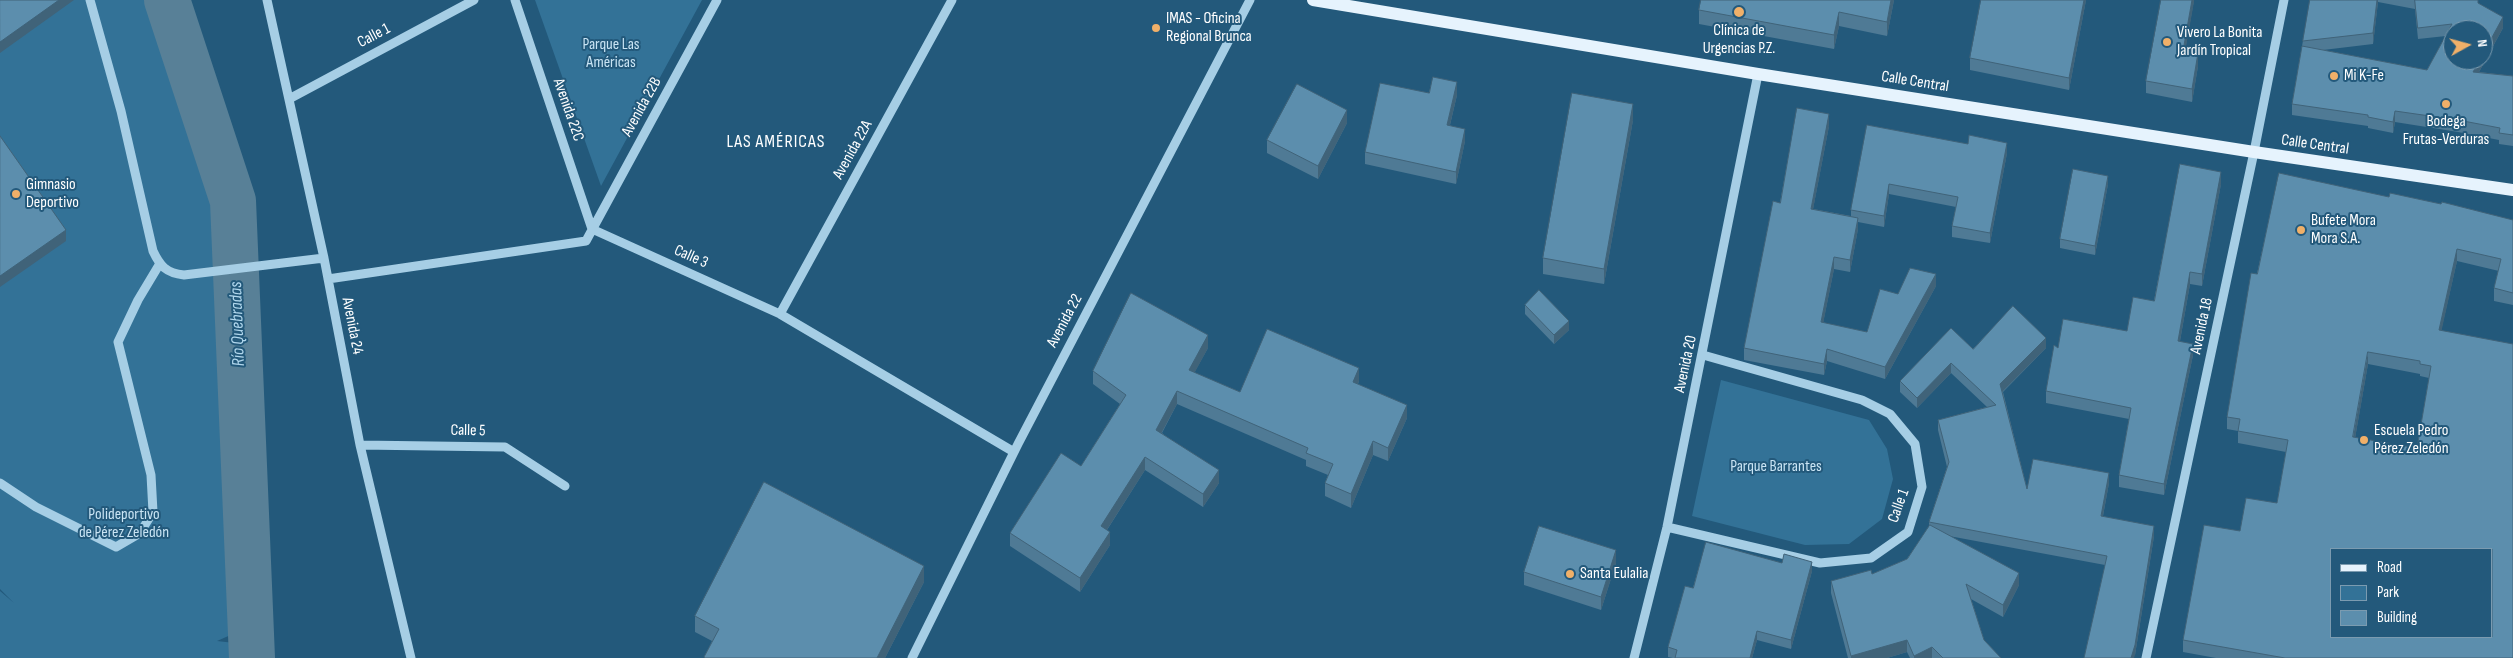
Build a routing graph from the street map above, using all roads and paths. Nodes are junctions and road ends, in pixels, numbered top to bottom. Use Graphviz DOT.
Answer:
graph roads {
  1 [pos="90,0"];
  2 [pos="267,0"];
  3 [pos="474,0"];
  4 [pos="515,0"];
  5 [pos="718,0"];
  6 [pos="952,0"];
  7 [pos="1250,0"];
  8 [pos="1312,0"];
  9 [pos="2284,0"];
  10 [pos="1758,74"];
  11 [pos="289,99"];
  12 [pos="2254,152"];
  13 [pos="2513,190"];
  14 [pos="592,229"];
  15 [pos="324,258"];
  16 [pos="159,266"];
  17 [pos="328,279"];
  18 [pos="780,314"];
  19 [pos="1703,355"];
  20 [pos="360,445"];
  21 [pos="1014,452"];
  22 [pos="0,483"];
  23 [pos="565,486"];
  24 [pos="1667,527"];
  25 [pos="411,658"];
  26 [pos="912,658"];
  27 [pos="1634,658"];
  28 [pos="2146,658"];
  1 -- 16 [label="street"];
  2 -- 11 [label="street, Avenida 24"];
  3 -- 11 [label="street, Calle 1"];
  4 -- 14 [label="street, Avenida 22C"];
  5 -- 14 [label="street, Avenida 22B"];
  6 -- 18 [label="street, Avenida 22A"];
  7 -- 21 [label="street, Avenida 22"];
  8 -- 10 [label="main road, Calle Central"];
  9 -- 12 [label="street, Avenida 18"];
  10 -- 12 [label="main road, Calle Central"];
  10 -- 19 [label="street, Avenida 20"];
  11 -- 15 [label="street, Avenida 24"];
  12 -- 13 [label="main road, Calle Central"];
  12 -- 28 [label="street, Avenida 18"];
  14 -- 17 [label="street"];
  14 -- 18 [label="street, Calle 3"];
  15 -- 16 [label="street"];
  15 -- 17 [label="street, Avenida 24"];
  16 -- 22 [label="street"];
  17 -- 20 [label="street, Avenida 24"];
  18 -- 21 [label="street, Calle 3"];
  19 -- 24 [label="street, Avenida 20"];
  19 -- 24 [label="street, Calle 1"];
  20 -- 23 [label="street, Calle 5"];
  20 -- 25 [label="street, Avenida 24"];
  21 -- 26 [label="street, Avenida 22"];
  24 -- 27 [label="street, Avenida 20"];
}
